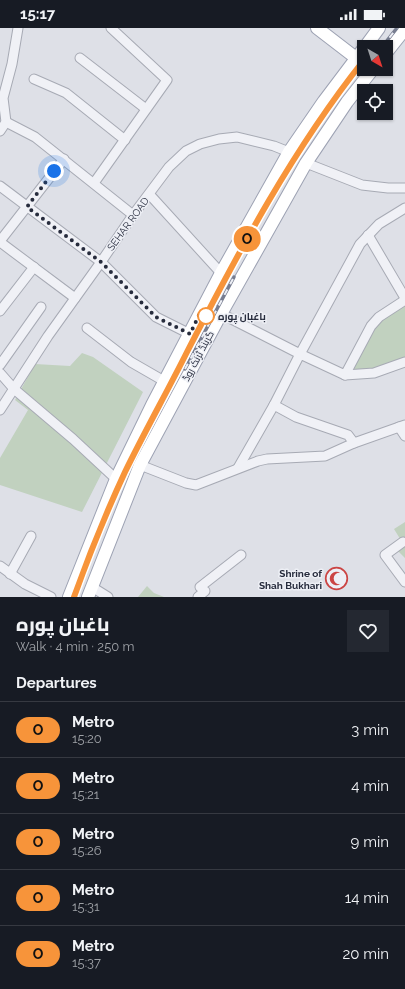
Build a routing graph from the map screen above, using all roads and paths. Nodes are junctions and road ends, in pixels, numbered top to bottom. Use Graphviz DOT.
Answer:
graph roads {
  1 [pos="18,28"];
  2 [pos="111,28"];
  3 [pos="317,28"];
  4 [pos="380,28"];
  5 [pos="405,29"];
  6 [pos="370,40"];
  7 [pos="393,44"];
  8 [pos="80,58"];
  9 [pos="356,58"];
  10 [pos="367,76"];
  11 [pos="34,79"];
  12 [pos="146,109"];
  13 [pos="6,122"];
  14 [pos="0,131"];
  15 [pos="125,140"];
  16 [pos="289,152"];
  17 [pos="64,159"];
  18 [pos="306,163"];
  19 [pos="94,183"];
  20 [pos="0,186"];
  21 [pos="405,188"];
  22 [pos="150,195"];
  23 [pos="27,207"];
  24 [pos="405,208"];
  25 [pos="133,215"];
  26 [pos="368,235"];
  27 [pos="0,242"];
  28 [pos="101,262"];
  29 [pos="34,267"];
  30 [pos="221,273"];
  31 [pos="75,298"];
  32 [pos="405,299"];
  33 [pos="204,305"];
  34 [pos="41,307"];
  35 [pos="0,311"];
  36 [pos="221,314"];
  37 [pos="86,328"];
  38 [pos="190,334"];
  39 [pos="300,354"];
  40 [pos="405,362"];
  41 [pos="0,365"];
  42 [pos="0,373"];
  43 [pos="345,375"];
  44 [pos="164,381"];
  45 [pos="14,389"];
  46 [pos="274,405"];
  47 [pos="0,410"];
  48 [pos="402,426"];
  49 [pos="405,436"];
  50 [pos="354,443"];
  51 [pos="140,465"];
  52 [pos="238,468"];
  53 [pos="116,479"];
  54 [pos="31,536"];
  55 [pos="403,542"];
  56 [pos="241,555"];
  57 [pos="0,566"];
  58 [pos="10,574"];
  59 [pos="405,582"];
  60 [pos="90,592"];
  61 [pos="51,597"];
  62 [pos="69,597"];
  63 [pos="108,597"];
  64 [pos="198,597"];
  1 -- 13 [label="street"];
  2 -- 12 [label="street"];
  3 -- 9 [label="main road"];
  4 -- 6 [label="main road, گرینڈ ٹرنک روڈ"];
  5 -- 7 [label="main road"];
  8 -- 12 [label="street"];
  9 -- 16 [label="main road, گرینڈ ٹرنک روڈ"];
  10 -- 18 [label="main road, گرینڈ ٹرنک روڈ"];
  11 -- 15 [label="street"];
  12 -- 15 [label="street"];
  13 -- 14 [label="street"];
  13 -- 17 [label="street"];
  15 -- 19 [label="street"];
  16 -- 22 [label="street, SEHAR ROAD"];
  16 -- 30 [label="main road, گرینڈ ٹرنک روڈ"];
  17 -- 19 [label="street"];
  17 -- 23 [label="street"];
  18 -- 21 [label="street"];
  18 -- 36 [label="main road, گرینڈ ٹرنک روڈ"];
  19 -- 25 [label="street"];
  20 -- 23 [label="street"];
  22 -- 25 [label="street, SEHAR ROAD"];
  22 -- 30 [label="street"];
  23 -- 27 [label="street"];
  23 -- 28 [label="street"];
  24 -- 26 [label="street"];
  25 -- 28 [label="street, SEHAR ROAD"];
  26 -- 32 [label="street"];
  26 -- 39 [label="street"];
  27 -- 29 [label="street"];
  28 -- 31 [label="street, SEHAR ROAD"];
  28 -- 38 [label="street"];
  29 -- 31 [label="street"];
  29 -- 35 [label="street"];
  30 -- 33 [label="main road, گرینڈ ٹرنک روڈ"];
  31 -- 45 [label="street, SEHAR ROAD"];
  32 -- 43 [label="street"];
  33 -- 36 [label="street"];
  33 -- 38 [label="main road, گرینڈ ٹرنک روڈ"];
  34 -- 41 [label="street"];
  36 -- 39 [label="street"];
  36 -- 51 [label="main road, گرینڈ ٹرنک روڈ"];
  37 -- 44 [label="street"];
  38 -- 44 [label="main road, گرینڈ ٹرنک روڈ"];
  39 -- 43 [label="street"];
  39 -- 46 [label="street"];
  40 -- 43 [label="street"];
  42 -- 45 [label="street"];
  44 -- 53 [label="main road, گرینڈ ٹرنک روڈ"];
  45 -- 47 [label="street, SEHAR ROAD"];
  45 -- 53 [label="street"];
  46 -- 50 [label="street"];
  46 -- 52 [label="street"];
  48 -- 49 [label="street"];
  48 -- 50 [label="street"];
  50 -- 52 [label="street"];
  51 -- 52 [label="street"];
  51 -- 60 [label="main road, گرینڈ ٹرنک روڈ"];
  53 -- 62 [label="main road, گرینڈ ٹرنک روڈ"];
  54 -- 58 [label="street"];
  55 -- 59 [label="street"];
  56 -- 64 [label="street"];
  57 -- 58 [label="street"];
  58 -- 61 [label="street"];
  60 -- 63 [label="street"];
}
